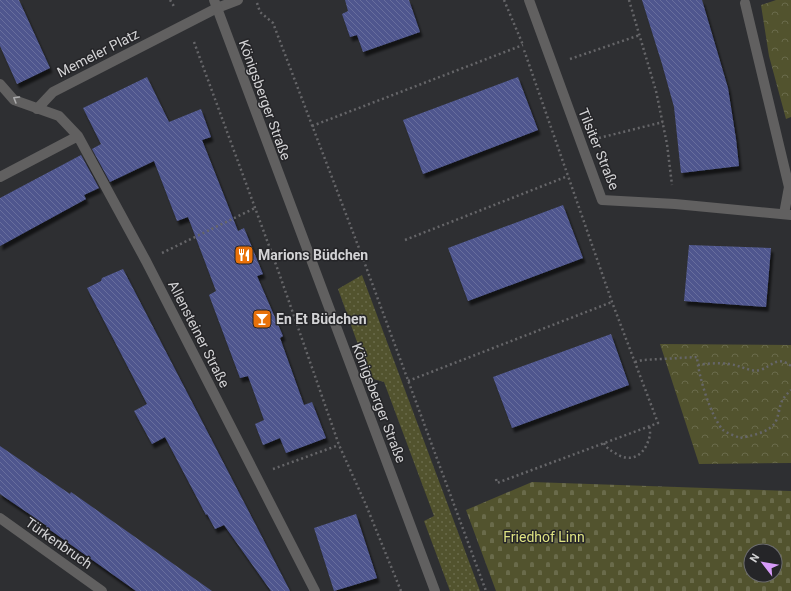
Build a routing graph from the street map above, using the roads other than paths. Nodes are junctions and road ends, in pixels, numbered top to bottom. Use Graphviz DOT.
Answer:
graph roads {
  1 [pos="238,0"];
  2 [pos="529,0"];
  3 [pos="745,3"];
  4 [pos="215,4"];
  5 [pos="0,84"];
  6 [pos="36,108"];
  7 [pos="78,136"];
  8 [pos="0,177"];
  9 [pos="788,215"];
  10 [pos="0,518"];
  11 [pos="102,591"];
  12 [pos="315,591"];
  13 [pos="435,591"];
  1 -- 4 [label="street, Memeler Platz"];
  2 -- 9 [label="street, Tilsiter Straße"];
  3 -- 9 [label="street"];
  4 -- 6 [label="street, Memeler Platz"];
  4 -- 13 [label="street, Königsberger Straße"];
  6 -- 5 [label="street, one-way"];
  6 -- 7 [label="street, Allensteiner Straße"];
  7 -- 8 [label="street"];
  7 -- 12 [label="street, Allensteiner Straße"];
  10 -- 11 [label="street, Türkenbruch"];
}
